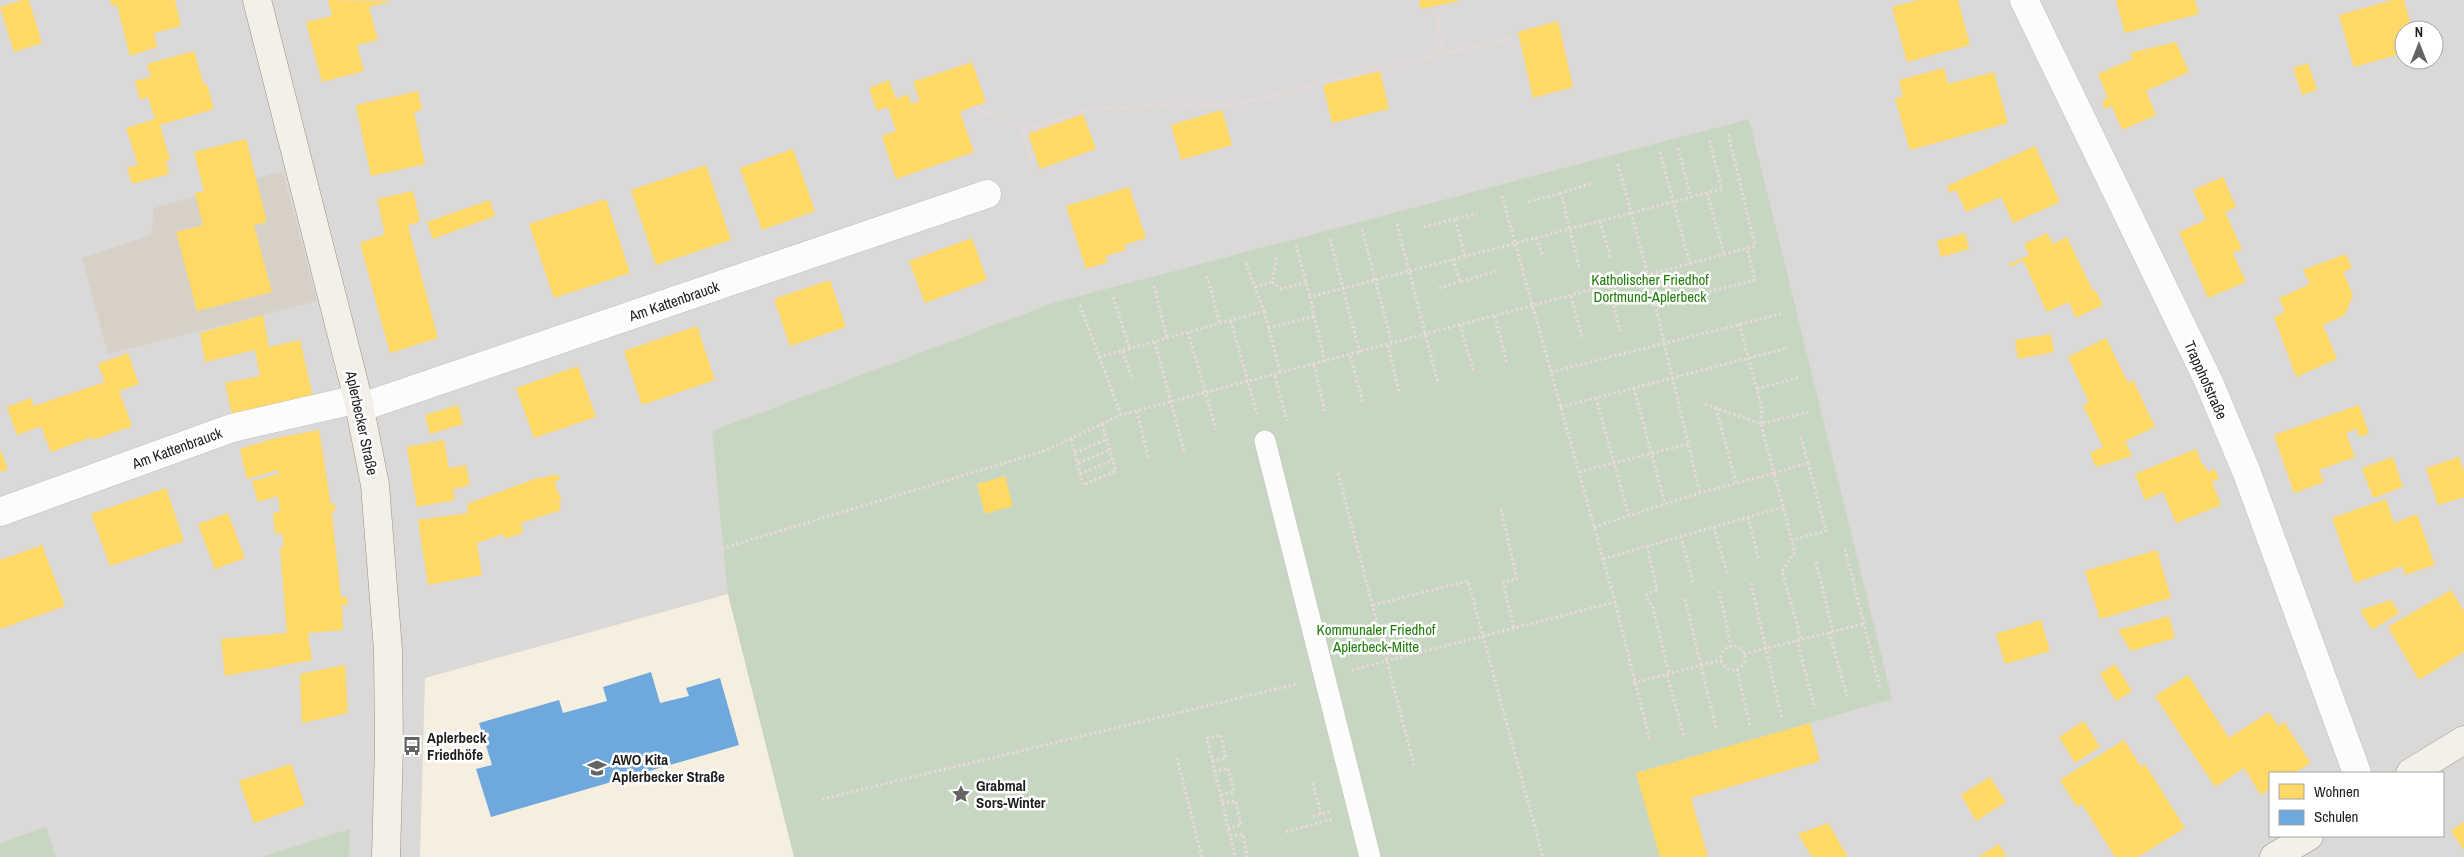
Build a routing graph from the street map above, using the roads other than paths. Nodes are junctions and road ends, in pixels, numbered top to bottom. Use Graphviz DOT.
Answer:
graph roads {
  1 [pos="257,0"];
  2 [pos="2024,0"];
  3 [pos="987,194"];
  4 [pos="358,404"];
  5 [pos="1265,442"];
  6 [pos="0,512"];
  7 [pos="2464,740"];
  8 [pos="2357,772"];
  9 [pos="2412,772"];
  10 [pos="2307,837"];
  11 [pos="386,857"];
  12 [pos="1370,857"];
  13 [pos="2274,857"];
  1 -- 4 [label="main road, Aplerbecker Straße"];
  2 -- 8 [label="street, Trapphofstraße"];
  3 -- 4 [label="street, Am Kattenbrauck"];
  4 -- 6 [label="street, Am Kattenbrauck"];
  4 -- 11 [label="main road, Aplerbecker Straße"];
  5 -- 12 [label="lane"];
  7 -- 9 [label="main road"];
  10 -- 13 [label="main road"];
}
